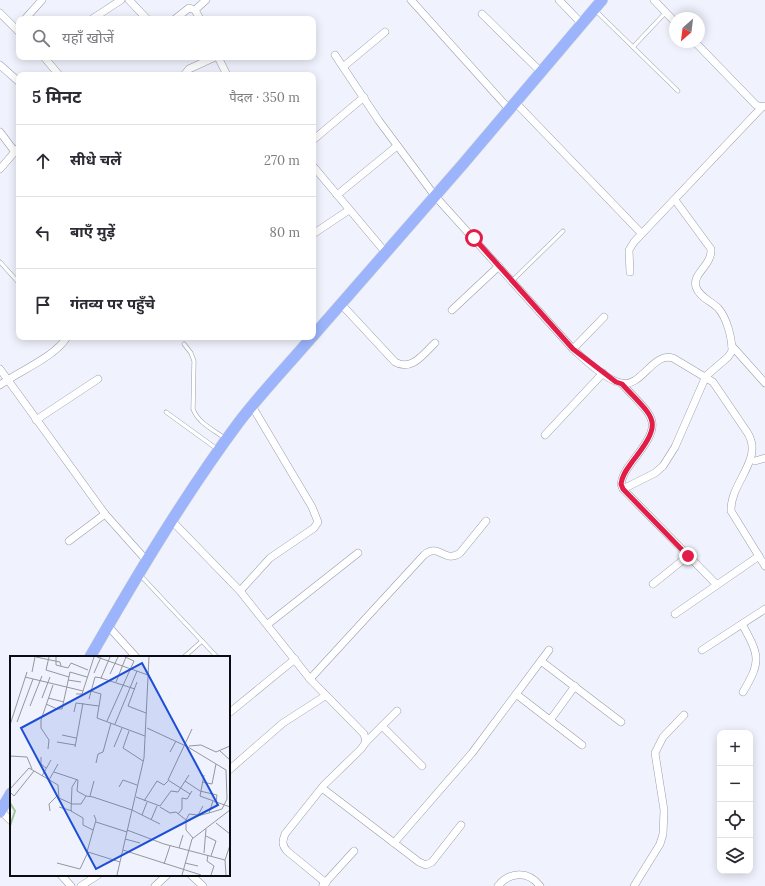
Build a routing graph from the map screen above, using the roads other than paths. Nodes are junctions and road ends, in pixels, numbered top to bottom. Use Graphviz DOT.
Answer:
graph roads {
  1 [pos="42,0"];
  2 [pos="121,0"];
  3 [pos="206,0"];
  4 [pos="411,0"];
  5 [pos="559,0"];
  6 [pos="602,0"];
  7 [pos="654,0"];
  8 [pos="130,1"];
  9 [pos="195,10"];
  10 [pos="594,10"];
  11 [pos="666,12"];
  12 [pos="482,14"];
  13 [pos="669,15"];
  14 [pos="1,16"];
  15 [pos="28,16"];
  16 [pos="97,16"];
  17 [pos="144,16"];
  18 [pos="179,16"];
  19 [pos="198,16"];
  20 [pos="582,24"];
  21 [pos="16,27"];
  22 [pos="385,32"];
  23 [pos="633,47"];
  24 [pos="700,48"];
  25 [pos="335,55"];
  26 [pos="46,60"];
  27 [pos="209,60"];
  28 [pos="218,60"];
  29 [pos="0,65"];
  30 [pos="343,67"];
  31 [pos="56,72"];
  32 [pos="186,72"];
  33 [pos="225,72"];
  34 [pos="541,72"];
  35 [pos="16,79"];
  36 [pos="678,91"];
  37 [pos="364,98"];
  38 [pos="512,106"];
  39 [pos="764,106"];
  40 [pos="0,132"];
  41 [pos="316,138"];
  42 [pos="398,146"];
  43 [pos="16,148"];
  44 [pos="16,150"];
  45 [pos="0,169"];
  46 [pos="316,170"];
  47 [pos="337,195"];
  48 [pos="435,196"];
  49 [pos="675,200"];
  50 [pos="349,210"];
  51 [pos="563,231"];
  52 [pos="316,232"];
  53 [pos="641,233"];
  54 [pos="386,253"];
  55 [pos="0,262"];
  56 [pos="499,266"];
  57 [pos="630,272"];
  58 [pos="16,279"];
  59 [pos="512,281"];
  60 [pos="341,304"];
  61 [pos="452,310"];
  62 [pos="604,317"];
  63 [pos="316,333"];
  64 [pos="65,340"];
  65 [pos="310,340"];
  66 [pos="436,343"];
  67 [pos="184,344"];
  68 [pos="732,346"];
  69 [pos="573,349"];
  70 [pos="0,369"];
  71 [pos="603,372"];
  72 [pos="706,376"];
  73 [pos="98,379"];
  74 [pos="8,380"];
  75 [pos="622,384"];
  76 [pos="765,384"];
  77 [pos="0,385"];
  78 [pos="252,406"];
  79 [pos="166,412"];
  80 [pos="36,420"];
  81 [pos="545,435"];
  82 [pos="227,439"];
  83 [pos="219,450"];
  84 [pos="765,458"];
  85 [pos="755,461"];
  86 [pos="623,489"];
  87 [pos="105,514"];
  88 [pos="172,521"];
  89 [pos="486,521"];
  90 [pos="68,541"];
  91 [pos="358,553"];
  92 [pos="688,556"];
  93 [pos="759,556"];
  94 [pos="147,561"];
  95 [pos="765,566"];
  96 [pos="139,574"];
  97 [pos="653,584"];
  98 [pos="716,585"];
  99 [pos="240,591"];
  100 [pos="765,609"];
  101 [pos="675,614"];
  102 [pos="268,624"];
  103 [pos="742,624"];
  104 [pos="108,626"];
  105 [pos="202,641"];
  106 [pos="549,650"];
  107 [pos="702,650"];
  108 [pos="91,656"];
  109 [pos="135,656"];
  110 [pos="185,656"];
  111 [pos="216,656"];
  112 [pos="295,659"];
  113 [pos="542,660"];
  114 [pos="310,679"];
  115 [pos="574,686"];
  116 [pos="743,692"];
  117 [pos="516,694"];
  118 [pos="325,696"];
  119 [pos="397,711"];
  120 [pos="230,712"];
  121 [pos="684,715"];
  122 [pos="550,719"];
  123 [pos="621,722"];
  124 [pos="382,726"];
  125 [pos="366,742"];
  126 [pos="582,745"];
  127 [pos="422,766"];
  128 [pos="230,769"];
  129 [pos="322,788"];
  130 [pos="10,795"];
  131 [pos="0,811"];
  132 [pos="10,820"];
  133 [pos="461,825"];
  134 [pos="394,843"];
  135 [pos="354,852"];
  136 [pos="62,876"];
  137 [pos="96,876"];
  138 [pos="166,876"];
  139 [pos="192,876"];
  140 [pos="324,885"];
  141 [pos="71,886"];
  142 [pos="81,886"];
  143 [pos="155,886"];
  144 [pos="203,886"];
  145 [pos="498,886"];
  146 [pos="540,886"];
  147 [pos="634,886"];
  1 -- 15 [label="street"];
  2 -- 16 [label="street"];
  3 -- 9 [label="street"];
  4 -- 38 [label="street"];
  5 -- 20 [label="street"];
  6 -- 10 [label="highway"];
  7 -- 11 [label="street"];
  8 -- 17 [label="street"];
  9 -- 18 [label="street"];
  9 -- 19 [label="street"];
  10 -- 20 [label="highway"];
  10 -- 23 [label="lane"];
  11 -- 13 [label="street"];
  11 -- 23 [label="lane"];
  12 -- 34 [label="street"];
  14 -- 21 [label="street"];
  20 -- 34 [label="highway"];
  22 -- 30 [label="street"];
  23 -- 36 [label="lane"];
  24 -- 39 [label="street"];
  25 -- 30 [label="street"];
  26 -- 31 [label="street"];
  27 -- 32 [label="street"];
  28 -- 33 [label="street"];
  29 -- 35 [label="street"];
  30 -- 37 [label="street"];
  34 -- 38 [label="highway"];
  37 -- 41 [label="street"];
  37 -- 42 [label="street"];
  38 -- 48 [label="highway"];
  38 -- 53 [label="street"];
  39 -- 49 [label="street"];
  40 -- 43 [label="street"];
  42 -- 47 [label="street"];
  42 -- 48 [label="street"];
  44 -- 45 [label="street"];
  46 -- 47 [label="street"];
  47 -- 50 [label="street"];
  48 -- 54 [label="highway"];
  48 -- 56 [label="street"];
  49 -- 53 [label="street"];
  49 -- 68 [label="street"];
  50 -- 52 [label="street"];
  50 -- 54 [label="street"];
  51 -- 59 [label="lane"];
  53 -- 57 [label="street"];
  54 -- 60 [label="highway"];
  55 -- 58 [label="lane"];
  56 -- 59 [label="street"];
  56 -- 61 [label="street"];
  59 -- 69 [label="street"];
  60 -- 63 [label="highway"];
  60 -- 66 [label="street"];
  62 -- 69 [label="street"];
  64 -- 74 [label="street"];
  65 -- 78 [label="highway"];
  67 -- 82 [label="lane"];
  68 -- 72 [label="street"];
  68 -- 76 [label="street"];
  69 -- 71 [label="street"];
  70 -- 74 [label="street"];
  71 -- 75 [label="street"];
  71 -- 81 [label="street"];
  72 -- 75 [label="street"];
  72 -- 85 [label="street"];
  72 -- 86 [label="street"];
  73 -- 80 [label="street"];
  74 -- 77 [label="street"];
  74 -- 80 [label="street"];
  75 -- 86 [label="street"];
  78 -- 82 [label="highway"];
  78 -- 99 [label="street"];
  79 -- 83 [label="lane"];
  80 -- 87 [label="street"];
  82 -- 83 [label="highway"];
  83 -- 88 [label="highway"];
  84 -- 85 [label="street"];
  85 -- 93 [label="street"];
  86 -- 92 [label="street"];
  87 -- 90 [label="street"];
  87 -- 94 [label="street"];
  88 -- 94 [label="highway"];
  88 -- 99 [label="street"];
  89 -- 114 [label="street"];
  91 -- 102 [label="street"];
  92 -- 97 [label="street"];
  92 -- 98 [label="street"];
  93 -- 95 [label="street"];
  93 -- 98 [label="street"];
  94 -- 96 [label="highway"];
  96 -- 104 [label="highway"];
  96 -- 105 [label="lane"];
  98 -- 101 [label="street"];
  99 -- 102 [label="street"];
  100 -- 103 [label="street"];
  102 -- 112 [label="street"];
  103 -- 107 [label="street"];
  103 -- 116 [label="street"];
  104 -- 108 [label="highway"];
  104 -- 109 [label="street"];
  105 -- 110 [label="lane"];
  105 -- 111 [label="lane"];
  106 -- 113 [label="street"];
  112 -- 114 [label="street"];
  112 -- 120 [label="street"];
  113 -- 115 [label="street"];
  113 -- 117 [label="street"];
  114 -- 118 [label="street"];
  115 -- 122 [label="street"];
  115 -- 123 [label="street"];
  117 -- 122 [label="street"];
  117 -- 134 [label="street"];
  118 -- 125 [label="street"];
  118 -- 128 [label="street"];
  119 -- 124 [label="street"];
  121 -- 147 [label="street"];
  122 -- 126 [label="street"];
  124 -- 125 [label="street"];
  124 -- 127 [label="street"];
  125 -- 129 [label="street"];
  129 -- 134 [label="street"];
  129 -- 140 [label="street"];
  130 -- 131 [label="highway"];
  131 -- 132 [label="street"];
  133 -- 134 [label="street"];
  135 -- 140 [label="street"];
  136 -- 141 [label="street"];
  137 -- 142 [label="street"];
  138 -- 143 [label="street"];
  139 -- 144 [label="street"];
  145 -- 146 [label="street"];
}
